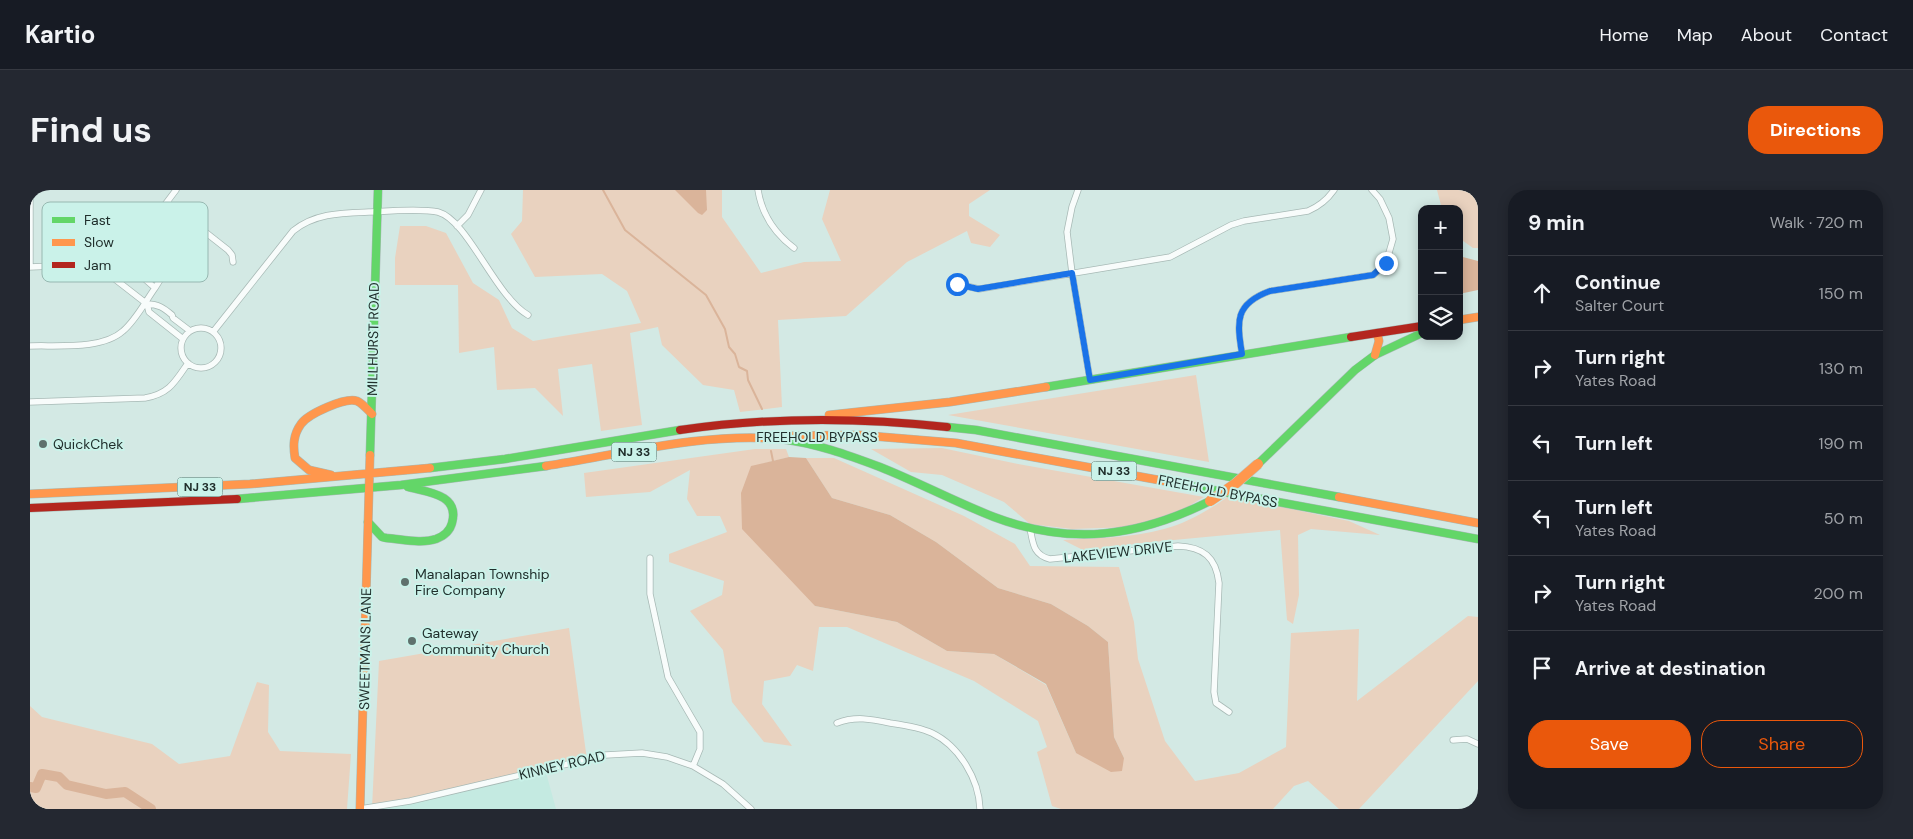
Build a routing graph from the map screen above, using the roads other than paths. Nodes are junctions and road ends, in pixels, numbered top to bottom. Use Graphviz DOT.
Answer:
graph roads {
  1 [pos="30,190"];
  2 [pos="176,190"];
  3 [pos="378,190"];
  4 [pos="481,190"];
  5 [pos="758,190"];
  6 [pos="1078,190"];
  7 [pos="1334,190"];
  8 [pos="1372,190"];
  9 [pos="167,202"];
  10 [pos="377,212"];
  11 [pos="457,226"];
  12 [pos="208,234"];
  13 [pos="794,248"];
  14 [pos="233,262"];
  15 [pos="30,267"];
  16 [pos="1072,273"];
  17 [pos="119,282"];
  18 [pos="148,282"];
  19 [pos="159,282"];
  20 [pos="957,284"];
  21 [pos="155,288"];
  22 [pos="146,303"];
  23 [pos="528,315"];
  24 [pos="1478,317"];
  25 [pos="174,318"];
  26 [pos="1463,319"];
  27 [pos="167,326"];
  28 [pos="1418,327"];
  29 [pos="190,331"];
  30 [pos="213,332"];
  31 [pos="1377,333"];
  32 [pos="1418,335"];
  33 [pos="183,339"];
  34 [pos="30,346"];
  35 [pos="1242,354"];
  36 [pos="1375,356"];
  37 [pos="188,364"];
  38 [pos="1090,380"];
  39 [pos="30,402"];
  40 [pos="372,414"];
  41 [pos="800,419"];
  42 [pos="748,437"];
  43 [pos="370,475"];
  44 [pos="344,477"];
  45 [pos="400,486"];
  46 [pos="369,489"];
  47 [pos="30,494"];
  48 [pos="30,508"];
  49 [pos="368,522"];
  50 [pos="1478,523"];
  51 [pos="1030,528"];
  52 [pos="1478,539"];
  53 [pos="650,558"];
  54 [pos="1229,712"];
  55 [pos="837,723"];
  56 [pos="1453,740"];
  57 [pos="1478,744"];
  58 [pos="694,766"];
  59 [pos="360,809"];
  60 [pos="751,809"];
  61 [pos="980,809"];
  1 -- 15 [label="street"];
  2 -- 9 [label="street"];
  3 -- 10 [label="main road, MILLHURST ROAD"];
  4 -- 11 [label="street"];
  5 -- 13 [label="street"];
  6 -- 16 [label="street"];
  7 -- 16 [label="street"];
  8 -- 35 [label="street"];
  10 -- 11 [label="street"];
  10 -- 30 [label="street"];
  10 -- 40 [label="main road, MILLHURST ROAD"];
  11 -- 23 [label="street"];
  12 -- 14 [label="street"];
  16 -- 20 [label="street"];
  16 -- 38 [label="street"];
  17 -- 22 [label="street"];
  18 -- 21 [label="street"];
  19 -- 21 [label="street"];
  21 -- 22 [label="street"];
  22 -- 25 [label="street"];
  22 -- 27 [label="street"];
  22 -- 34 [label="street"];
  24 -- 26 [label="main road"];
  25 -- 27 [label="street"];
  25 -- 29 [label="street"];
  27 -- 33 [label="street"];
  28 -- 31 [label="main road"];
  29 -- 30 [label="street"];
  29 -- 33 [label="street"];
  30 -- 37 [label="street"];
  31 -- 35 [label="main road"];
  31 -- 36 [label="main road"];
  32 -- 36 [label="main road"];
  33 -- 37 [label="street"];
  35 -- 38 [label="main road"];
  36 -- 51 [label="main road, bridge"];
  37 -- 39 [label="street"];
  38 -- 41 [label="main road"];
  40 -- 43 [label="main road, MILLHURST ROAD"];
  40 -- 44 [label="main road"];
  41 -- 43 [label="main road, NJ 33"];
  41 -- 50 [label="main road, FREEHOLD BYPASS / NJ 33"];
  42 -- 45 [label="main road, NJ 33"];
  42 -- 51 [label="main road"];
  42 -- 52 [label="main road, FREEHOLD BYPASS / NJ 33"];
  43 -- 44 [label="main road, NJ 33"];
  43 -- 46 [label="main road, MILLHURST ROAD"];
  44 -- 47 [label="main road, NJ 33"];
  45 -- 46 [label="main road, NJ 33"];
  45 -- 49 [label="main road"];
  46 -- 48 [label="main road, NJ 33"];
  46 -- 49 [label="main road, SWEETMANS LANE"];
  49 -- 59 [label="main road, SWEETMANS LANE"];
  51 -- 54 [label="street, LAKEVIEW DRIVE"];
  53 -- 58 [label="street"];
  55 -- 61 [label="street"];
  56 -- 57 [label="street"];
  58 -- 59 [label="street, KINNEY ROAD"];
  58 -- 60 [label="street, KINNEY ROAD"];
}
